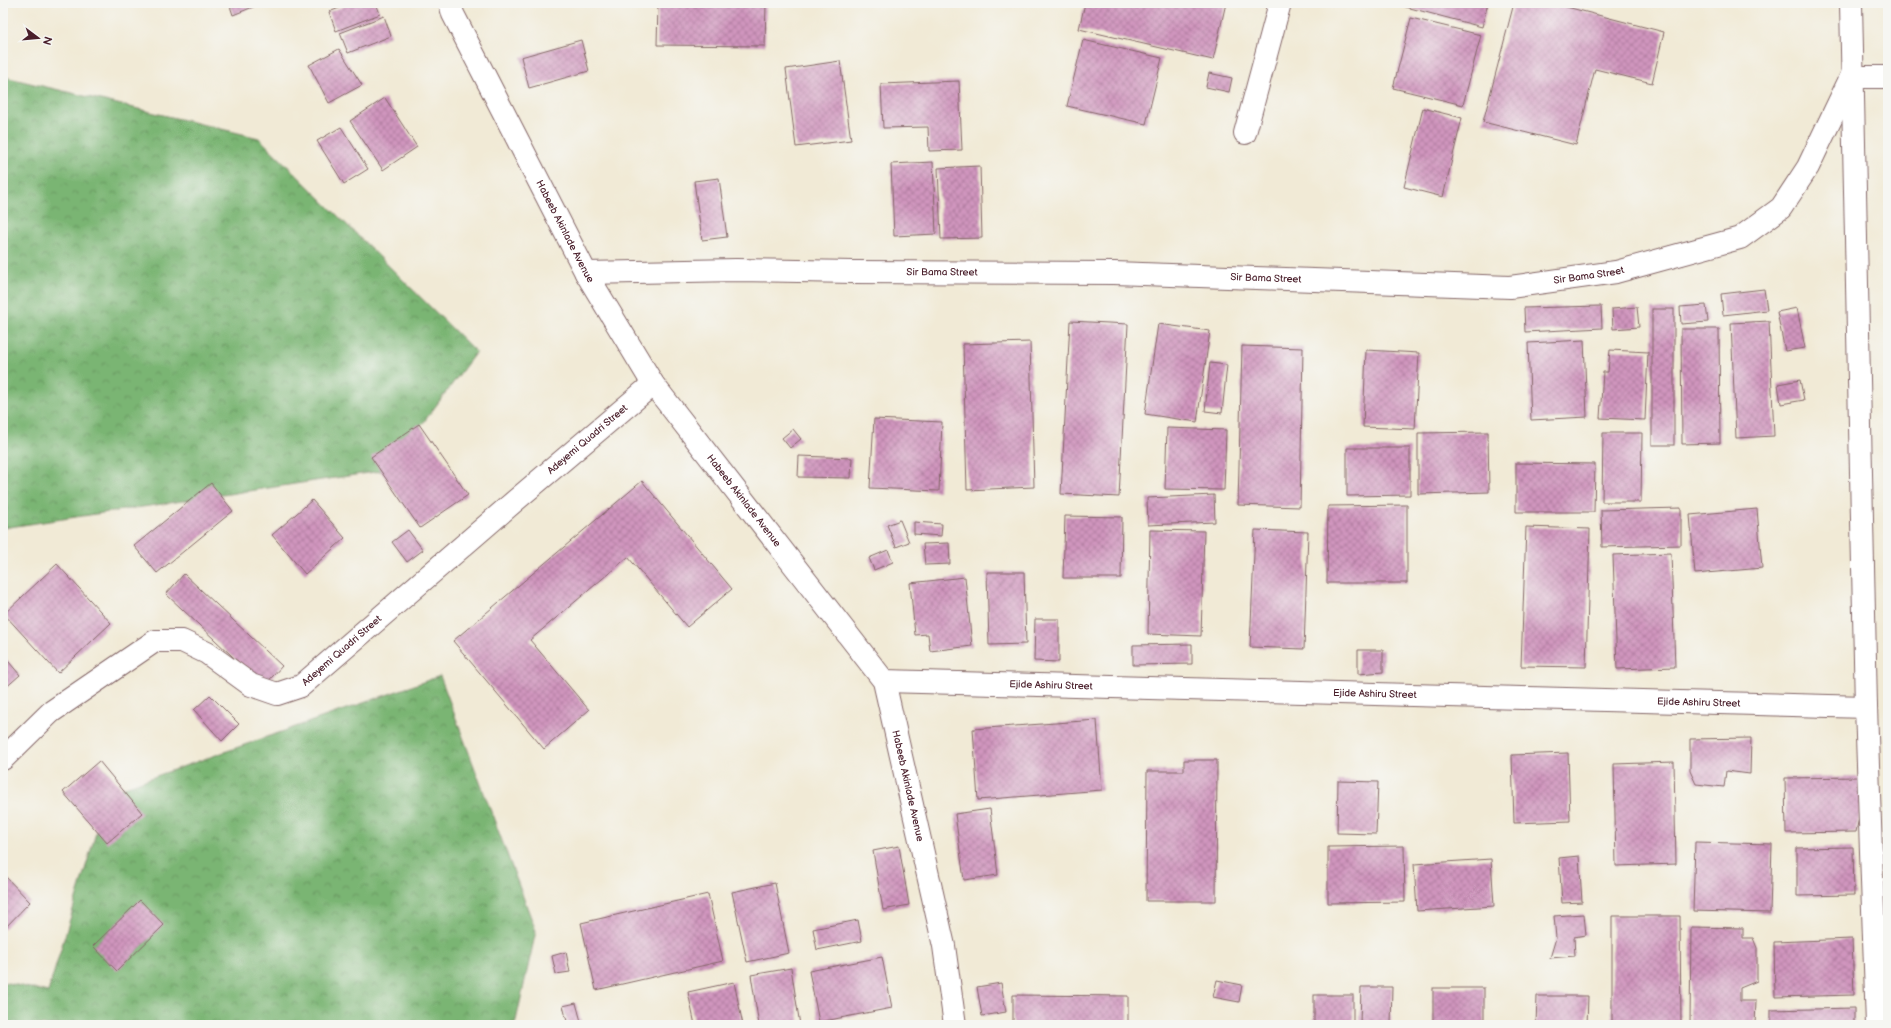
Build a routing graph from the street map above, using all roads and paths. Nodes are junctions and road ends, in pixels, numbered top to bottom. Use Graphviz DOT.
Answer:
graph roads {
  1 [pos="450,3"];
  2 [pos="1280,3"];
  3 [pos="1851,3"];
  4 [pos="1851,77"];
  5 [pos="1888,77"];
  6 [pos="1245,133"];
  7 [pos="586,273"];
  8 [pos="653,384"];
  9 [pos="884,681"];
  10 [pos="1866,707"];
  11 [pos="3,759"];
  12 [pos="955,1025"];
  13 [pos="1877,1025"];
  1 -- 7 [label="street, Habeeb Akinlade Avenue"];
  2 -- 6 [label="street"];
  3 -- 4 [label="street"];
  4 -- 5 [label="street"];
  4 -- 7 [label="street, Sir Bama Street"];
  4 -- 10 [label="street"];
  7 -- 8 [label="street, Habeeb Akinlade Avenue"];
  8 -- 9 [label="street, Habeeb Akinlade Avenue"];
  8 -- 11 [label="street, Adeyemi Quadri Street"];
  9 -- 10 [label="street, Ejide Ashiru Street"];
  9 -- 12 [label="street, Habeeb Akinlade Avenue"];
  10 -- 13 [label="street"];
}
